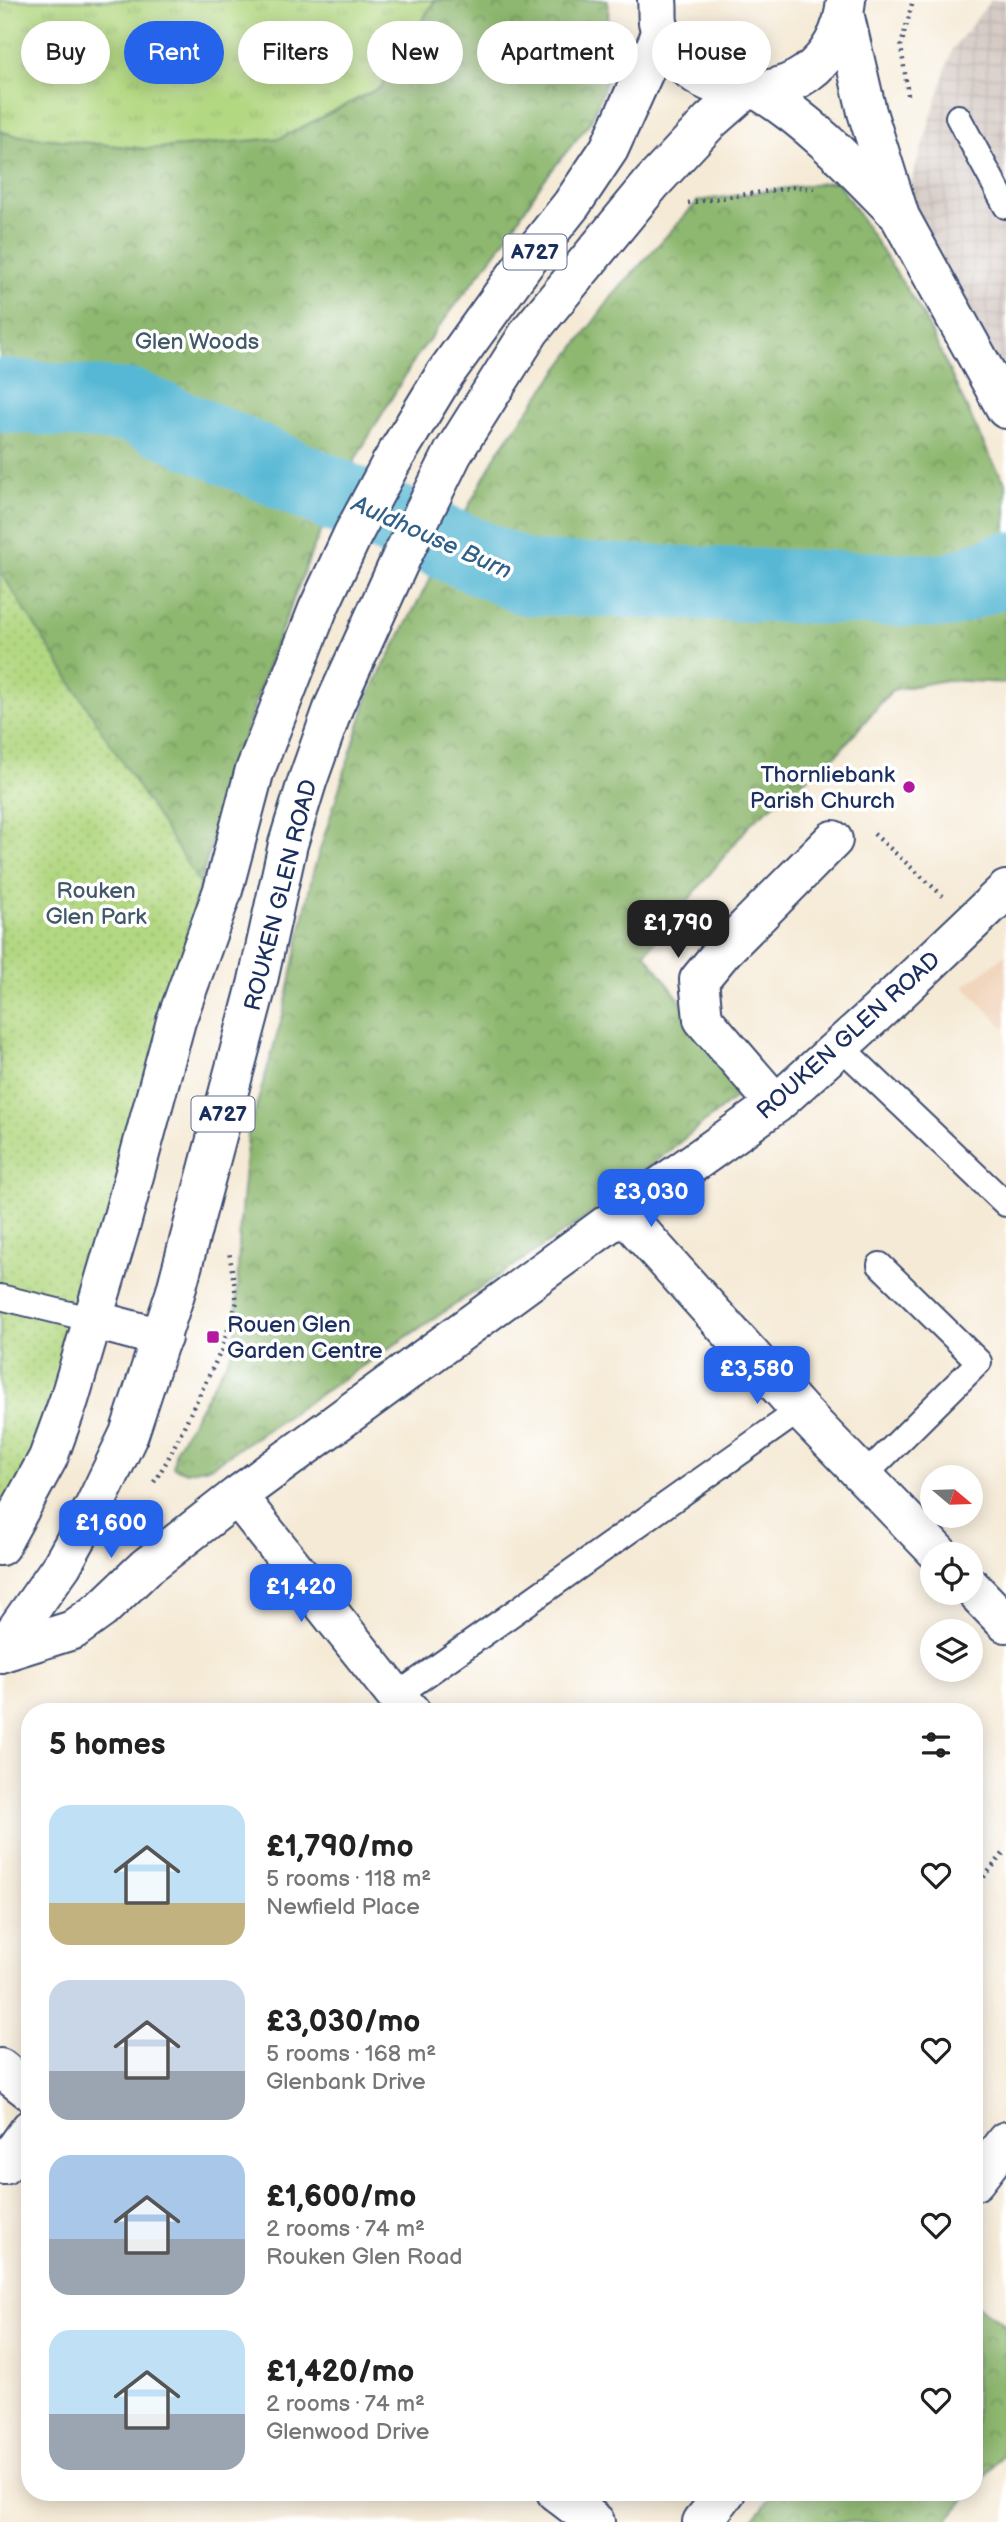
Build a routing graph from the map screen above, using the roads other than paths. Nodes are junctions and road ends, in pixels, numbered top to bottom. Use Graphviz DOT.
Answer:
graph roads {
  1 [pos="846,9"];
  2 [pos="659,16"];
  3 [pos="752,92"];
  4 [pos="958,117"];
  5 [pos="1006,206"];
  6 [pos="900,217"];
  7 [pos="1006,409"];
  8 [pos="833,840"];
  9 [pos="1006,890"];
  10 [pos="839,1046"];
  11 [pos="776,1104"];
  12 [pos="1006,1203"];
  13 [pos="623,1213"];
  14 [pos="880,1265"];
  15 [pos="0,1297"];
  16 [pos="94,1320"];
  17 [pos="162,1338"];
  18 [pos="800,1410"];
  19 [pos="864,1476"];
  20 [pos="237,1496"];
  21 [pos="927,1542"];
  22 [pos="0,1546"];
  23 [pos="983,1599"];
  24 [pos="1006,1623"];
  25 [pos="0,1653"];
  26 [pos="403,1703"];
  27 [pos="405,1703"];
  28 [pos="0,2068"];
  29 [pos="21,2084"];
  30 [pos="21,2141"];
  31 [pos="1006,2141"];
  32 [pos="4,2165"];
  33 [pos="983,2171"];
  34 [pos="568,2501"];
  35 [pos="719,2501"];
  36 [pos="596,2522"];
  37 [pos="702,2522"];
  1 -- 3 [label="main road"];
  1 -- 6 [label="main road"];
  2 -- 3 [label="main road"];
  2 -- 16 [label="main road, A727"];
  3 -- 6 [label="main road"];
  3 -- 17 [label="main road, ROUKEN GLEN ROAD / A727"];
  4 -- 5 [label="lane"];
  6 -- 7 [label="main road"];
  8 -- 11 [label="main road"];
  9 -- 10 [label="main road, ROUKEN GLEN ROAD"];
  10 -- 11 [label="main road, ROUKEN GLEN ROAD"];
  10 -- 12 [label="lane"];
  11 -- 13 [label="main road, ROUKEN GLEN ROAD"];
  13 -- 18 [label="main road"];
  13 -- 20 [label="main road, ROUKEN GLEN ROAD"];
  14 -- 19 [label="lane"];
  15 -- 16 [label="lane"];
  16 -- 17 [label="main road"];
  16 -- 22 [label="main road, A727"];
  17 -- 25 [label="main road, ROUKEN GLEN ROAD / A727"];
  18 -- 19 [label="main road"];
  18 -- 27 [label="lane"];
  19 -- 21 [label="main road"];
  20 -- 25 [label="main road, ROUKEN GLEN ROAD"];
  20 -- 26 [label="main road"];
  23 -- 24 [label="main road"];
  28 -- 29 [label="main road"];
  30 -- 32 [label="main road"];
  31 -- 33 [label="main road"];
  34 -- 36 [label="main road"];
  35 -- 37 [label="main road"];
}
